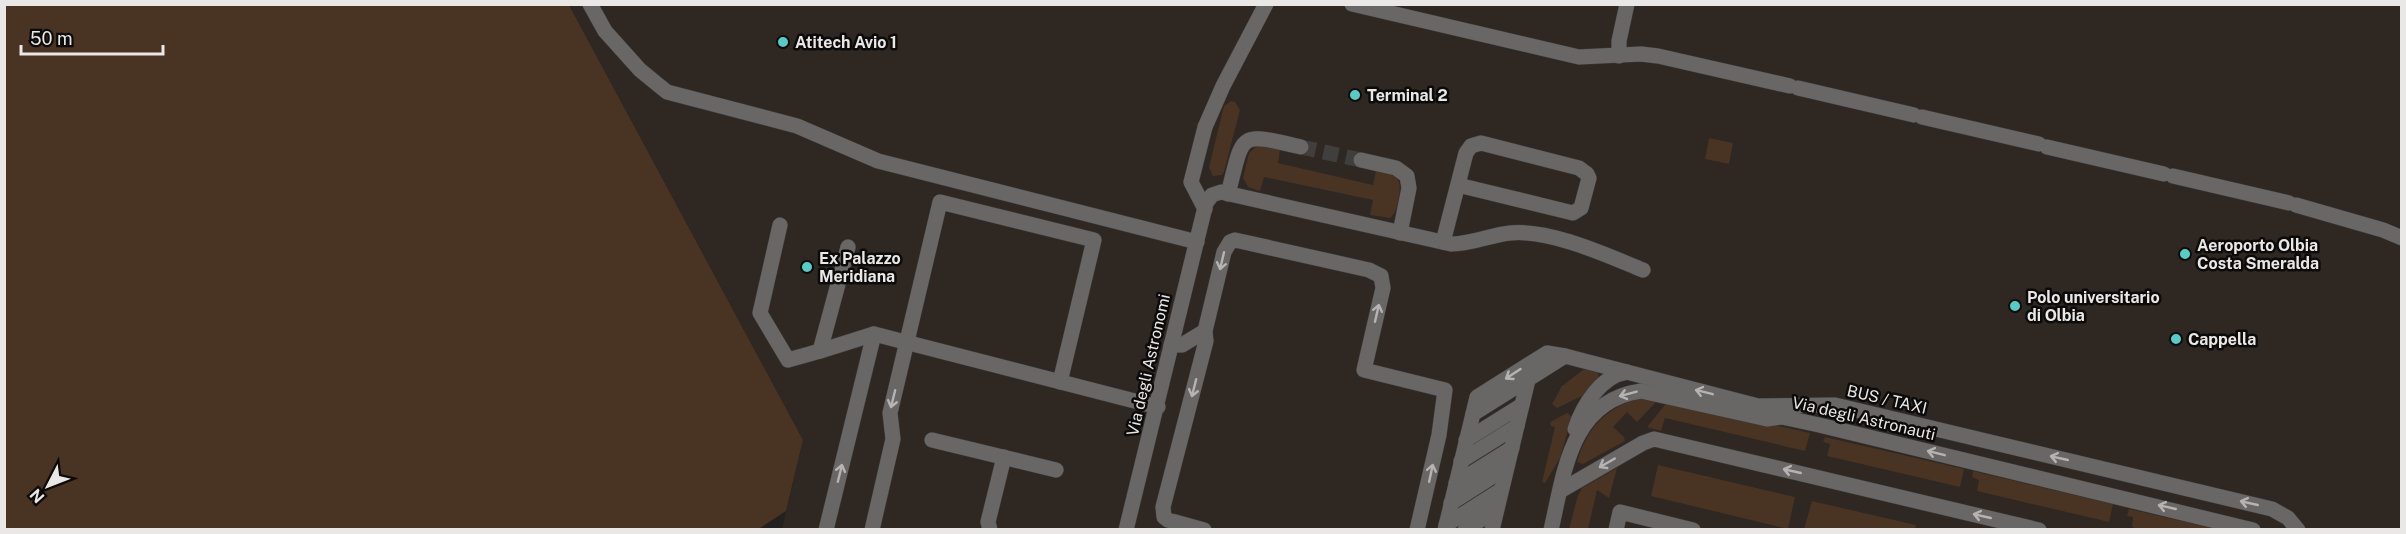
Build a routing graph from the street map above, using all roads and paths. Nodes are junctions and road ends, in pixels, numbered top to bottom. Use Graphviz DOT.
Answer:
graph roads {
  1 [pos="590,4"];
  2 [pos="1266,4"];
  3 [pos="1352,4"];
  4 [pos="1627,4"];
  5 [pos="1619,56"];
  6 [pos="1301,147"];
  7 [pos="1360,160"];
  8 [pos="1458,185"];
  9 [pos="1228,194"];
  10 [pos="1205,209"];
  11 [pos="780,225"];
  12 [pos="1400,233"];
  13 [pos="2402,238"];
  14 [pos="1197,242"];
  15 [pos="1443,242"];
  16 [pos="848,247"];
  17 [pos="1643,270"];
  18 [pos="1205,331"];
  19 [pos="874,334"];
  20 [pos="907,342"];
  21 [pos="1171,345"];
  22 [pos="820,351"];
  23 [pos="1565,356"];
  24 [pos="1627,372"];
  25 [pos="1528,380"];
  26 [pos="1060,382"];
  27 [pos="1522,405"];
  28 [pos="1158,407"];
  29 [pos="1473,414"];
  30 [pos="1517,426"];
  31 [pos="932,440"];
  32 [pos="1466,440"];
  33 [pos="1512,448"];
  34 [pos="1569,453"];
  35 [pos="1004,457"];
  36 [pos="1461,461"];
  37 [pos="1506,468"];
  38 [pos="1056,470"];
  39 [pos="1456,483"];
  40 [pos="1501,490"];
  41 [pos="1560,491"];
  42 [pos="1451,503"];
  43 [pos="1496,510"];
  44 [pos="1445,527"];
  45 [pos="826,530"];
  46 [pos="872,530"];
  47 [pos="990,530"];
  48 [pos="1126,530"];
  49 [pos="1204,530"];
  50 [pos="1417,530"];
  51 [pos="1465,530"];
  52 [pos="1492,530"];
  53 [pos="1551,530"];
  54 [pos="1616,530"];
  55 [pos="1693,530"];
  56 [pos="2039,530"];
  57 [pos="2253,530"];
  58 [pos="2298,530"];
  1 -- 14 [label="street"];
  2 -- 10 [label="street"];
  3 -- 5 [label="street"];
  4 -- 5 [label="street"];
  5 -- 13 [label="street"];
  6 -- 9 [label="street"];
  7 -- 12 [label="street"];
  8 -- 8 [label="street"];
  8 -- 15 [label="street"];
  9 -- 10 [label="street"];
  9 -- 12 [label="street"];
  10 -- 14 [label="street, Via degli Astronomi"];
  11 -- 22 [label="street"];
  12 -- 15 [label="street"];
  14 -- 21 [label="street, Via degli Astronomi"];
  15 -- 17 [label="street"];
  16 -- 22 [label="street"];
  18 -- 21 [label="street"];
  18 -- 49 [label="street, one-way"];
  50 -- 18 [label="street, one-way"];
  19 -- 20 [label="street"];
  19 -- 22 [label="street"];
  45 -- 19 [label="street, one-way"];
  20 -- 26 [label="street"];
  20 -- 26 [label="street"];
  20 -- 46 [label="street, one-way"];
  21 -- 28 [label="street, Via degli Astronomi"];
  23 -- 24 [label="street, BUS / TAXI"];
  23 -- 25 [label="street"];
  23 -- 29 [label="street, one-way"];
  24 -- 34 [label="street"];
  58 -- 24 [label="street, BUS / TAXI, one-way"];
  25 -- 27 [label="street"];
  25 -- 29 [label="street"];
  26 -- 28 [label="street"];
  27 -- 30 [label="street"];
  27 -- 32 [label="street"];
  28 -- 48 [label="street, Via degli Astronomi"];
  29 -- 32 [label="street"];
  30 -- 33 [label="street"];
  30 -- 36 [label="street"];
  31 -- 35 [label="street"];
  32 -- 36 [label="street"];
  33 -- 37 [label="street"];
  33 -- 39 [label="street"];
  34 -- 41 [label="street, Via degli Astronauti"];
  57 -- 34 [label="street, Via degli Astronauti, one-way"];
  35 -- 38 [label="street"];
  35 -- 47 [label="street"];
  36 -- 39 [label="street"];
  37 -- 40 [label="street"];
  37 -- 42 [label="street"];
  39 -- 42 [label="street"];
  40 -- 43 [label="street"];
  40 -- 44 [label="street"];
  41 -- 53 [label="street, Via degli Astronauti"];
  56 -- 41 [label="street, one-way"];
  42 -- 44 [label="street"];
  43 -- 51 [label="street"];
  43 -- 52 [label="street"];
  54 -- 55 [label="street"];
}
